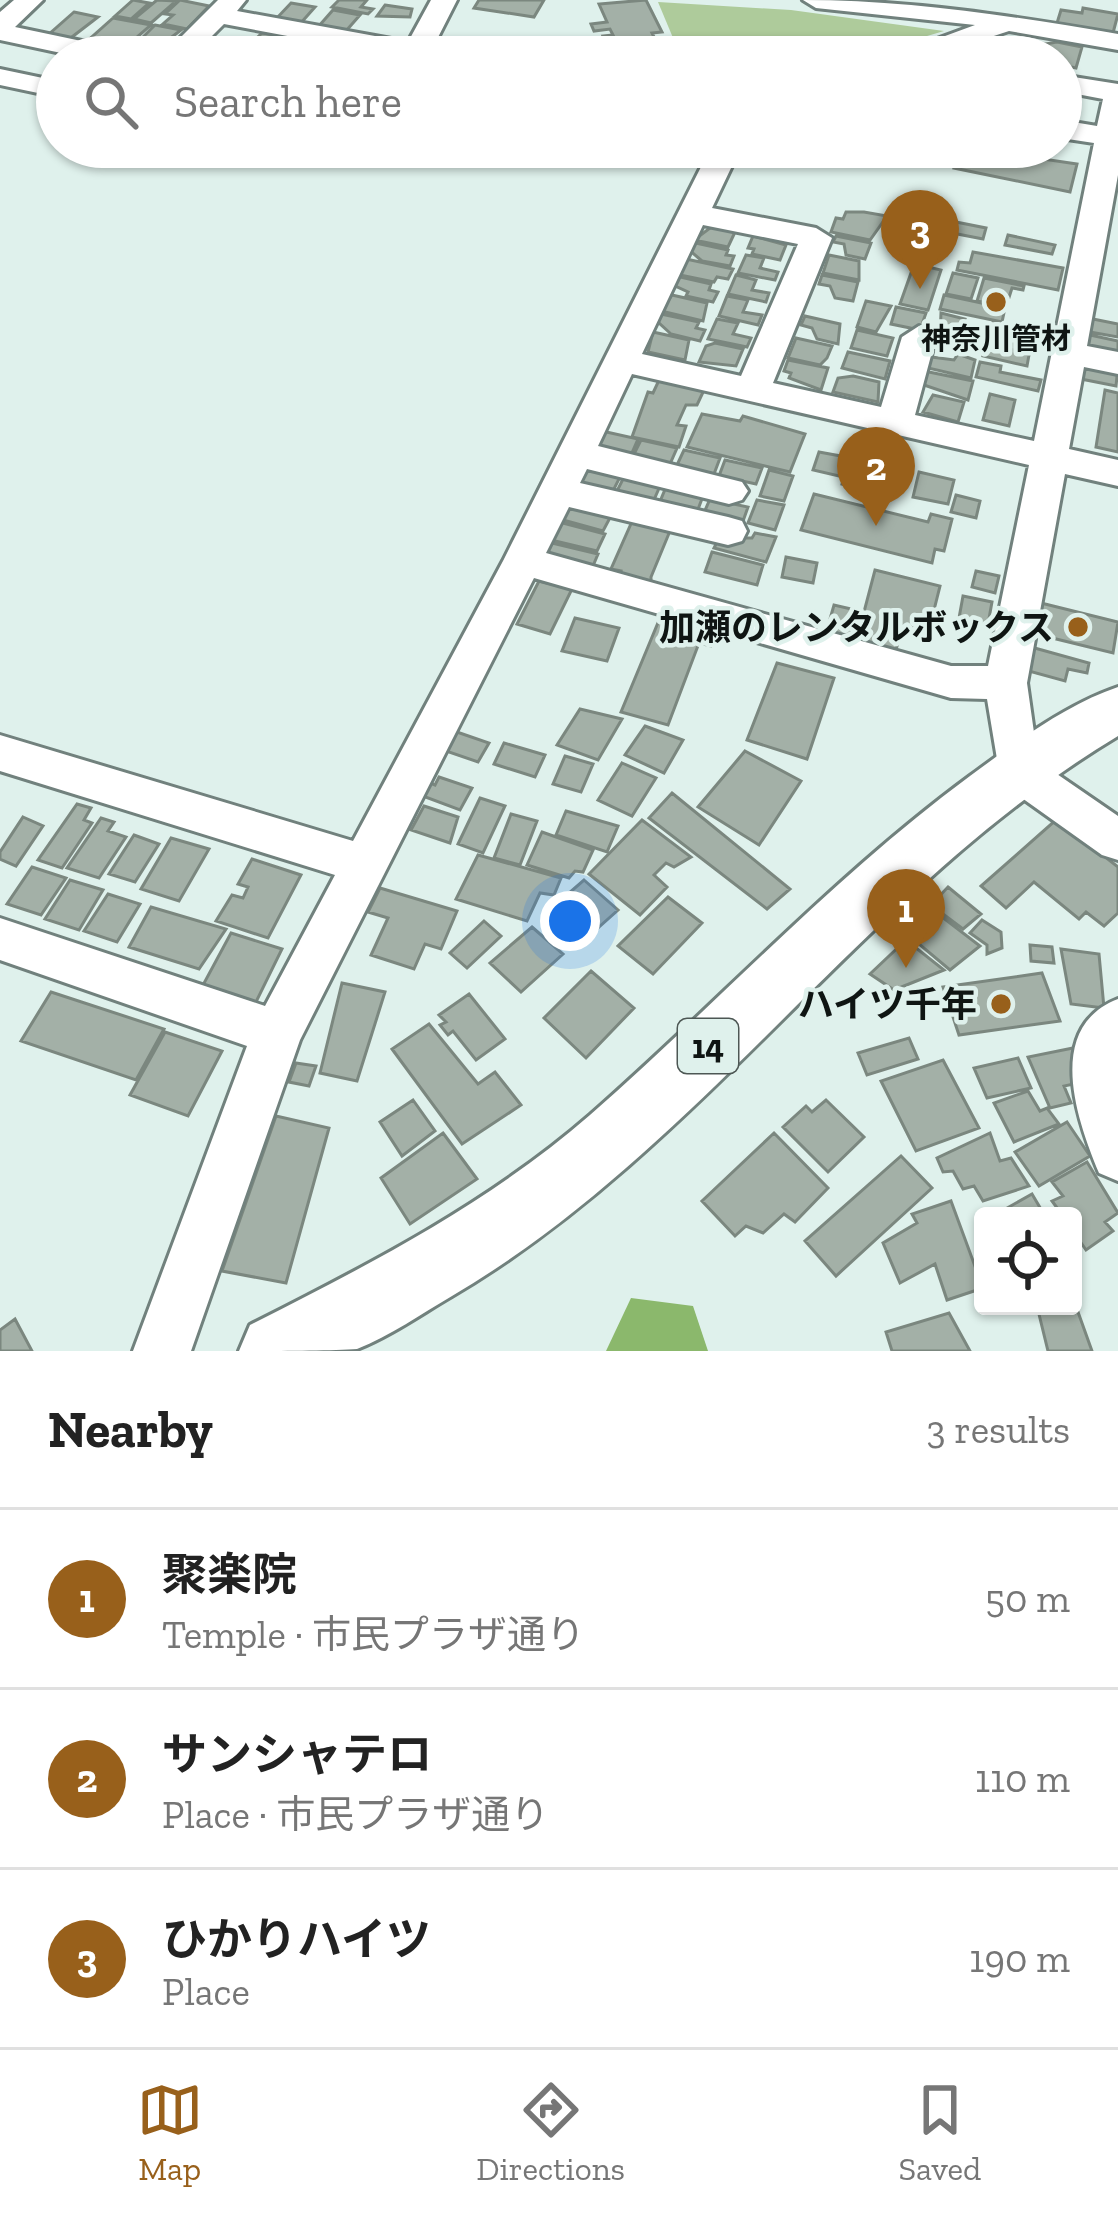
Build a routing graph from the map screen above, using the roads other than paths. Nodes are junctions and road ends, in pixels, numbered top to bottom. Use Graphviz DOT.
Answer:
graph roads {
  1 [pos="30,0"];
  2 [pos="444,0"];
  3 [pos="815,0"];
  4 [pos="223,5"];
  5 [pos="1011,12"];
  6 [pos="0,29"];
  7 [pos="195,36"];
  8 [pos="343,36"];
  9 [pos="426,36"];
  10 [pos="953,36"];
  11 [pos="36,37"];
  12 [pos="1118,42"];
  13 [pos="0,77"];
  14 [pos="36,85"];
  15 [pos="1082,87"];
  16 [pos="1118,94"];
  17 [pos="1082,132"];
  18 [pos="1110,137"];
  19 [pos="717,168"];
  20 [pos="698,215"];
  21 [pos="1078,308"];
  22 [pos="1118,316"];
  23 [pos="919,337"];
  24 [pos="1070,353"];
  25 [pos="623,361"];
  26 [pos="1118,363"];
  27 [pos="752,391"];
  28 [pos="895,423"];
  29 [pos="577,454"];
  30 [pos="1051,458"];
  31 [pos="1118,473"];
  32 [pos="558,491"];
  33 [pos="729,491"];
  34 [pos="704,533"];
  35 [pos="523,561"];
  36 [pos="1006,683"];
  37 [pos="1118,709"];
  38 [pos="0,753"];
  39 [pos="1017,770"];
  40 [pos="1118,841"];
  41 [pos="368,865"];
  42 [pos="0,939"];
  43 [pos="1118,1022"];
  44 [pos="277,1033"];
  45 [pos="1118,1155"];
  46 [pos="163,1351"];
  47 [pos="276,1351"];
  1 -- 6 [label="street"];
  2 -- 9 [label="street"];
  3 -- 5 [label="street"];
  4 -- 7 [label="street"];
  4 -- 8 [label="street"];
  5 -- 10 [label="street"];
  5 -- 12 [label="street"];
  6 -- 11 [label="street"];
  13 -- 14 [label="street"];
  15 -- 16 [label="street"];
  16 -- 18 [label="street"];
  17 -- 18 [label="street"];
  18 -- 21 [label="street"];
  19 -- 20 [label="street"];
  20 -- 25 [label="street"];
  20 -- 27 [label="street"];
  21 -- 22 [label="street"];
  21 -- 24 [label="street"];
  23 -- 28 [label="street"];
  24 -- 26 [label="street"];
  24 -- 30 [label="street"];
  25 -- 27 [label="street"];
  25 -- 29 [label="street"];
  27 -- 28 [label="street"];
  28 -- 30 [label="street"];
  29 -- 32 [label="street"];
  29 -- 33 [label="street"];
  30 -- 31 [label="street"];
  30 -- 36 [label="street"];
  32 -- 34 [label="street"];
  32 -- 35 [label="street"];
  35 -- 36 [label="street"];
  35 -- 41 [label="street"];
  36 -- 39 [label="street"];
  37 -- 39 [label="main road, 14"];
  38 -- 41 [label="street"];
  39 -- 40 [label="street"];
  39 -- 47 [label="main road, 14"];
  41 -- 44 [label="street"];
  42 -- 44 [label="street"];
  43 -- 45 [label="street"];
  44 -- 46 [label="street"];
}
